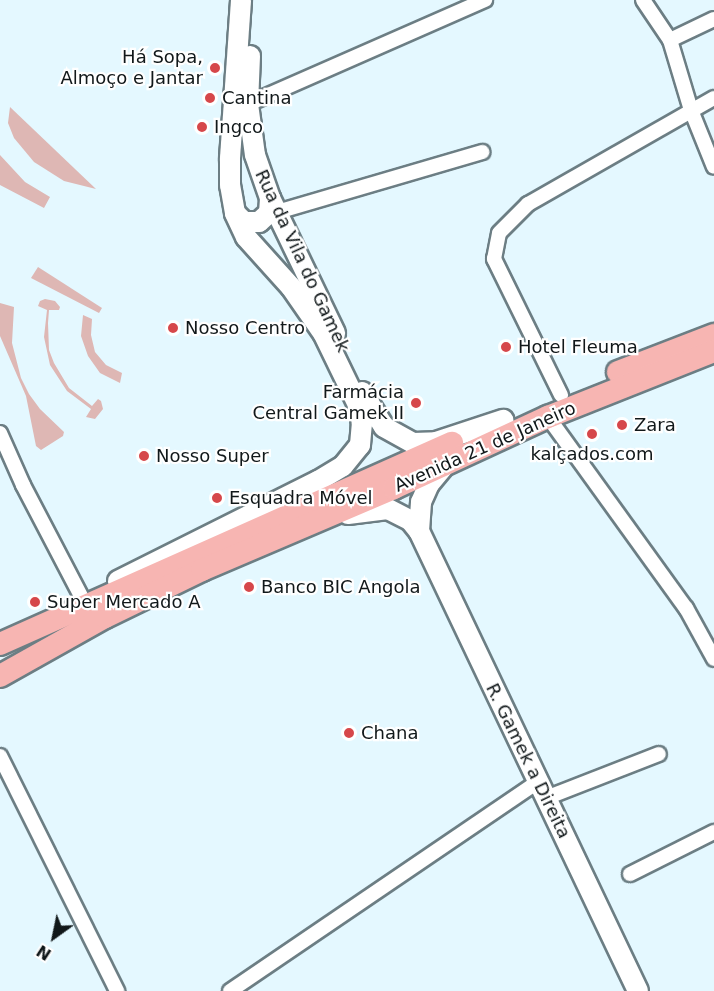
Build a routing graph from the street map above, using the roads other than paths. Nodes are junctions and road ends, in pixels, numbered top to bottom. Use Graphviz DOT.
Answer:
graph roads {
  1 [pos="241,0"];
  2 [pos="252,0"];
  3 [pos="486,0"];
  4 [pos="644,0"];
  5 [pos="714,19"];
  6 [pos="669,40"];
  7 [pos="714,98"];
  8 [pos="248,104"];
  9 [pos="691,110"];
  10 [pos="482,152"];
  11 [pos="714,167"];
  12 [pos="273,205"];
  13 [pos="235,213"];
  14 [pos="714,335"];
  15 [pos="714,351"];
  16 [pos="561,395"];
  17 [pos="548,417"];
  18 [pos="503,420"];
  19 [pos="0,433"];
  20 [pos="449,460"];
  21 [pos="296,528"];
  22 [pos="419,531"];
  23 [pos="83,600"];
  24 [pos="39,627"];
  25 [pos="0,644"];
  26 [pos="714,659"];
  27 [pos="0,676"];
  28 [pos="659,754"];
  29 [pos="0,756"];
  30 [pos="542,790"];
  31 [pos="714,832"];
  32 [pos="630,874"];
  33 [pos="117,991"];
  34 [pos="230,991"];
  35 [pos="638,991"];
  1 -- 13 [label="main road, Rua da Vila do Gamek"];
  2 -- 8 [label="main road, Rua da Vila do Gamek"];
  3 -- 8 [label="street"];
  4 -- 6 [label="street"];
  5 -- 6 [label="street"];
  6 -- 9 [label="street"];
  7 -- 9 [label="street"];
  8 -- 12 [label="main road, Rua da Vila do Gamek"];
  9 -- 11 [label="street"];
  9 -- 16 [label="street"];
  10 -- 12 [label="street"];
  12 -- 13 [label="main road"];
  12 -- 18 [label="main road, Rua da Vila do Gamek"];
  13 -- 23 [label="main road, Rua da Vila do Gamek"];
  14 -- 16 [label="main road, Avenida 21 de Janeiro"];
  15 -- 17 [label="main road, Avenida 21 de Janeiro"];
  16 -- 18 [label="main road, Avenida 21 de Janeiro"];
  17 -- 20 [label="main road, Avenida 21 de Janeiro"];
  17 -- 26 [label="street"];
  18 -- 24 [label="main road, Avenida 21 de Janeiro"];
  19 -- 23 [label="street"];
  20 -- 21 [label="main road, Avenida 21 de Janeiro"];
  20 -- 22 [label="main road"];
  21 -- 22 [label="main road"];
  21 -- 27 [label="main road, Avenida 21 de Janeiro"];
  22 -- 30 [label="main road, R. Gamek a Direita"];
  23 -- 24 [label="main road, Rua da Vila do Gamek"];
  24 -- 25 [label="main road, Avenida 21 de Janeiro"];
  28 -- 30 [label="street"];
  29 -- 33 [label="street"];
  30 -- 34 [label="street"];
  30 -- 35 [label="main road, R. Gamek a Direita"];
  31 -- 32 [label="street"];
}
